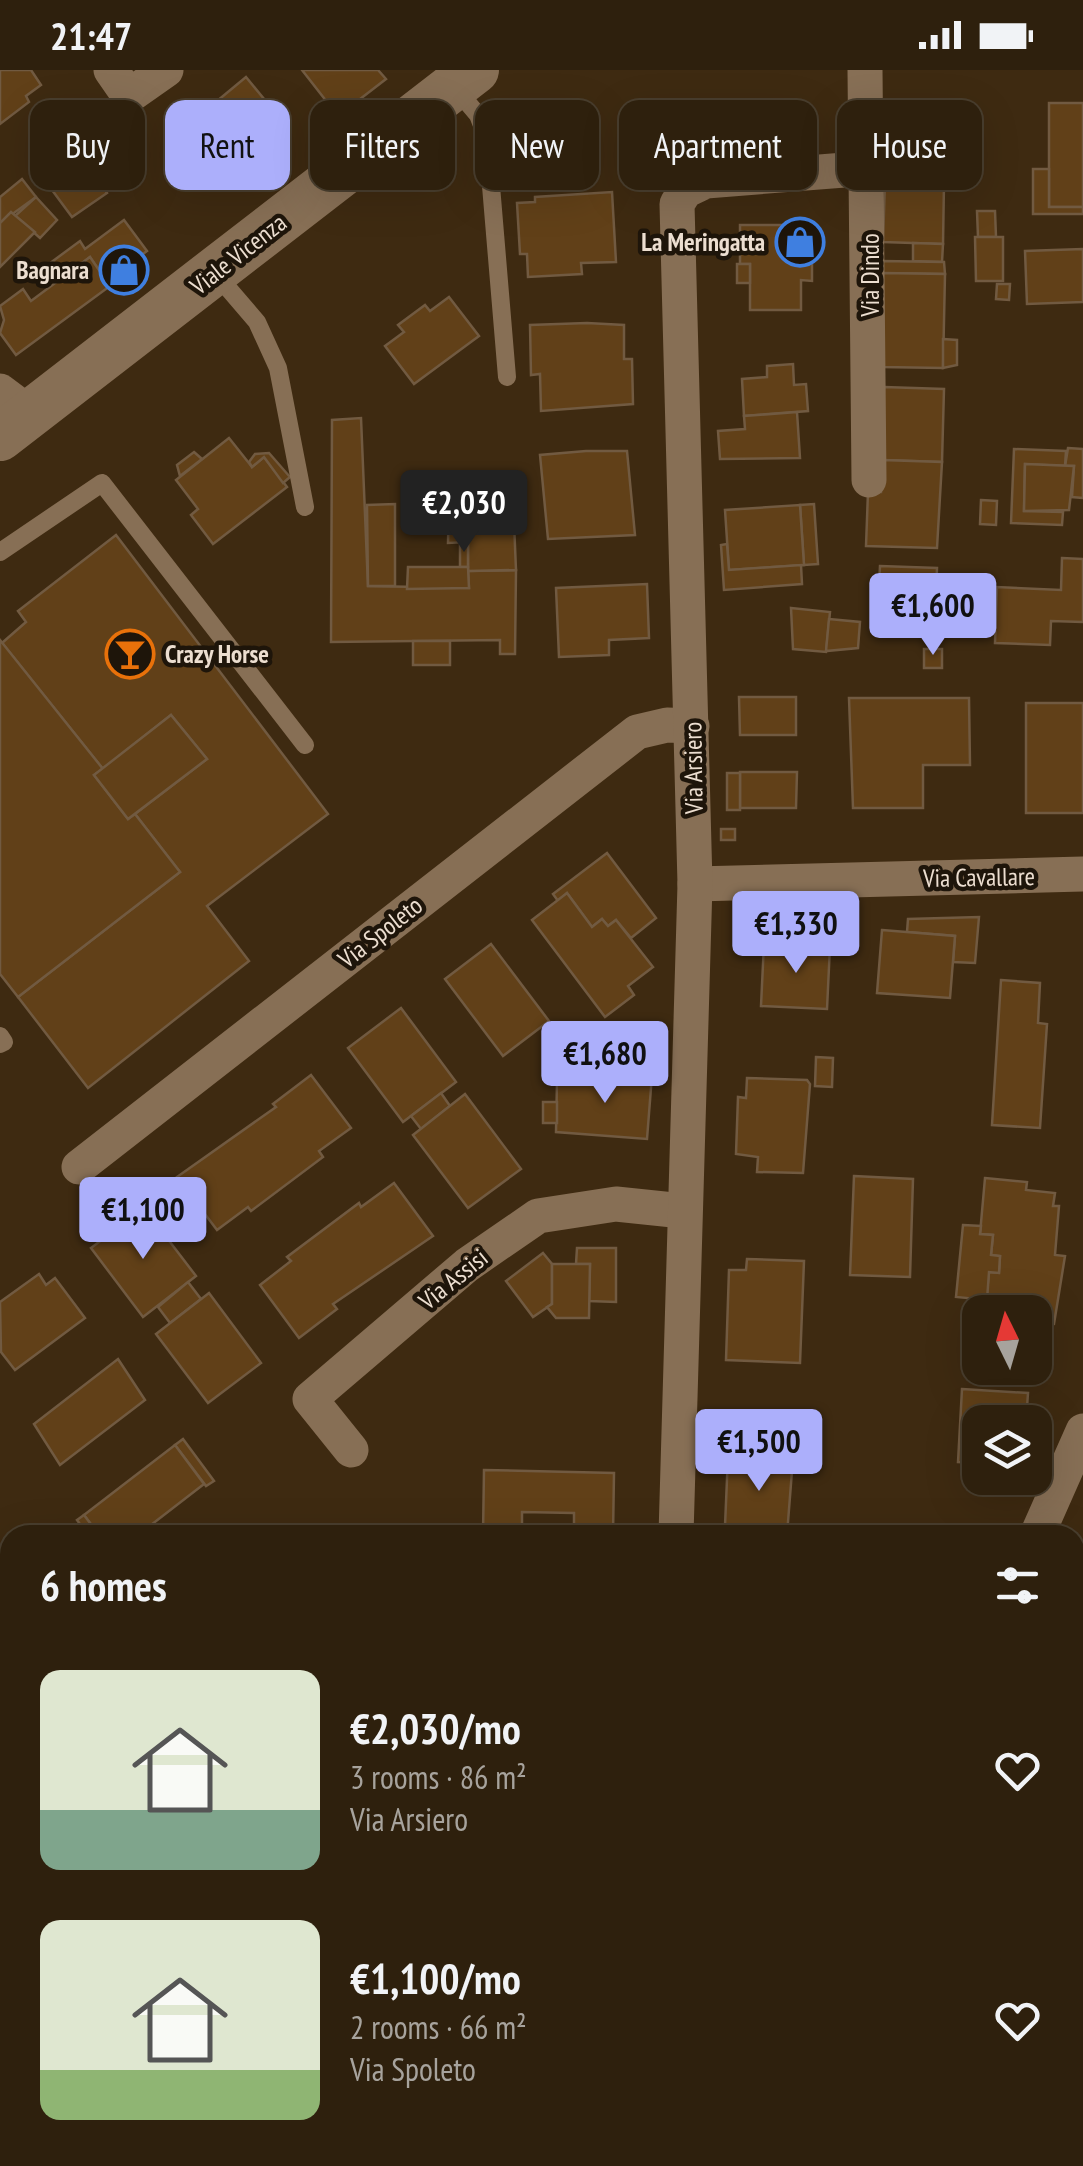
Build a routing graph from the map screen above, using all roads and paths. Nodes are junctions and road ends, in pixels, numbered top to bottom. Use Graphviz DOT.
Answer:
graph roads {
  1 [pos="110,70"];
  2 [pos="166,70"];
  3 [pos="865,70"];
  4 [pos="457,76"];
  5 [pos="867,100"];
  6 [pos="837,170"];
  7 [pos="870,190"];
  8 [pos="215,272"];
  9 [pos="507,377"];
  10 [pos="11,414"];
  11 [pos="869,480"];
  12 [pos="305,507"];
  13 [pos="0,552"];
  14 [pos="692,726"];
  15 [pos="304,745"];
  16 [pos="1083,874"];
  17 [pos="695,884"];
  18 [pos="0,1036"];
  19 [pos="0,1044"];
  20 [pos="79,1167"];
  21 [pos="683,1211"];
  22 [pos="1083,1432"];
  23 [pos="350,1450"];
  24 [pos="676,1525"];
  25 [pos="1042,1525"];
  1 -- 2 [label="street"];
  3 -- 5 [label="street, Via Dindo"];
  4 -- 8 [label="main road, Viale Vicenza"];
  4 -- 9 [label="lane"];
  6 -- 14 [label="street, Via Arsiero"];
  7 -- 11 [label="street, Via Dindo"];
  8 -- 10 [label="main road, Viale Vicenza"];
  8 -- 12 [label="lane"];
  13 -- 15 [label="lane"];
  14 -- 17 [label="street, Via Arsiero"];
  14 -- 20 [label="street, Via Spoleto"];
  16 -- 17 [label="street, Via Cavallare"];
  17 -- 21 [label="street, Via Arsiero"];
  18 -- 19 [label="lane"];
  21 -- 23 [label="street, Via Assisi"];
  21 -- 24 [label="street, Via Arsiero"];
  22 -- 25 [label="street"];
}
